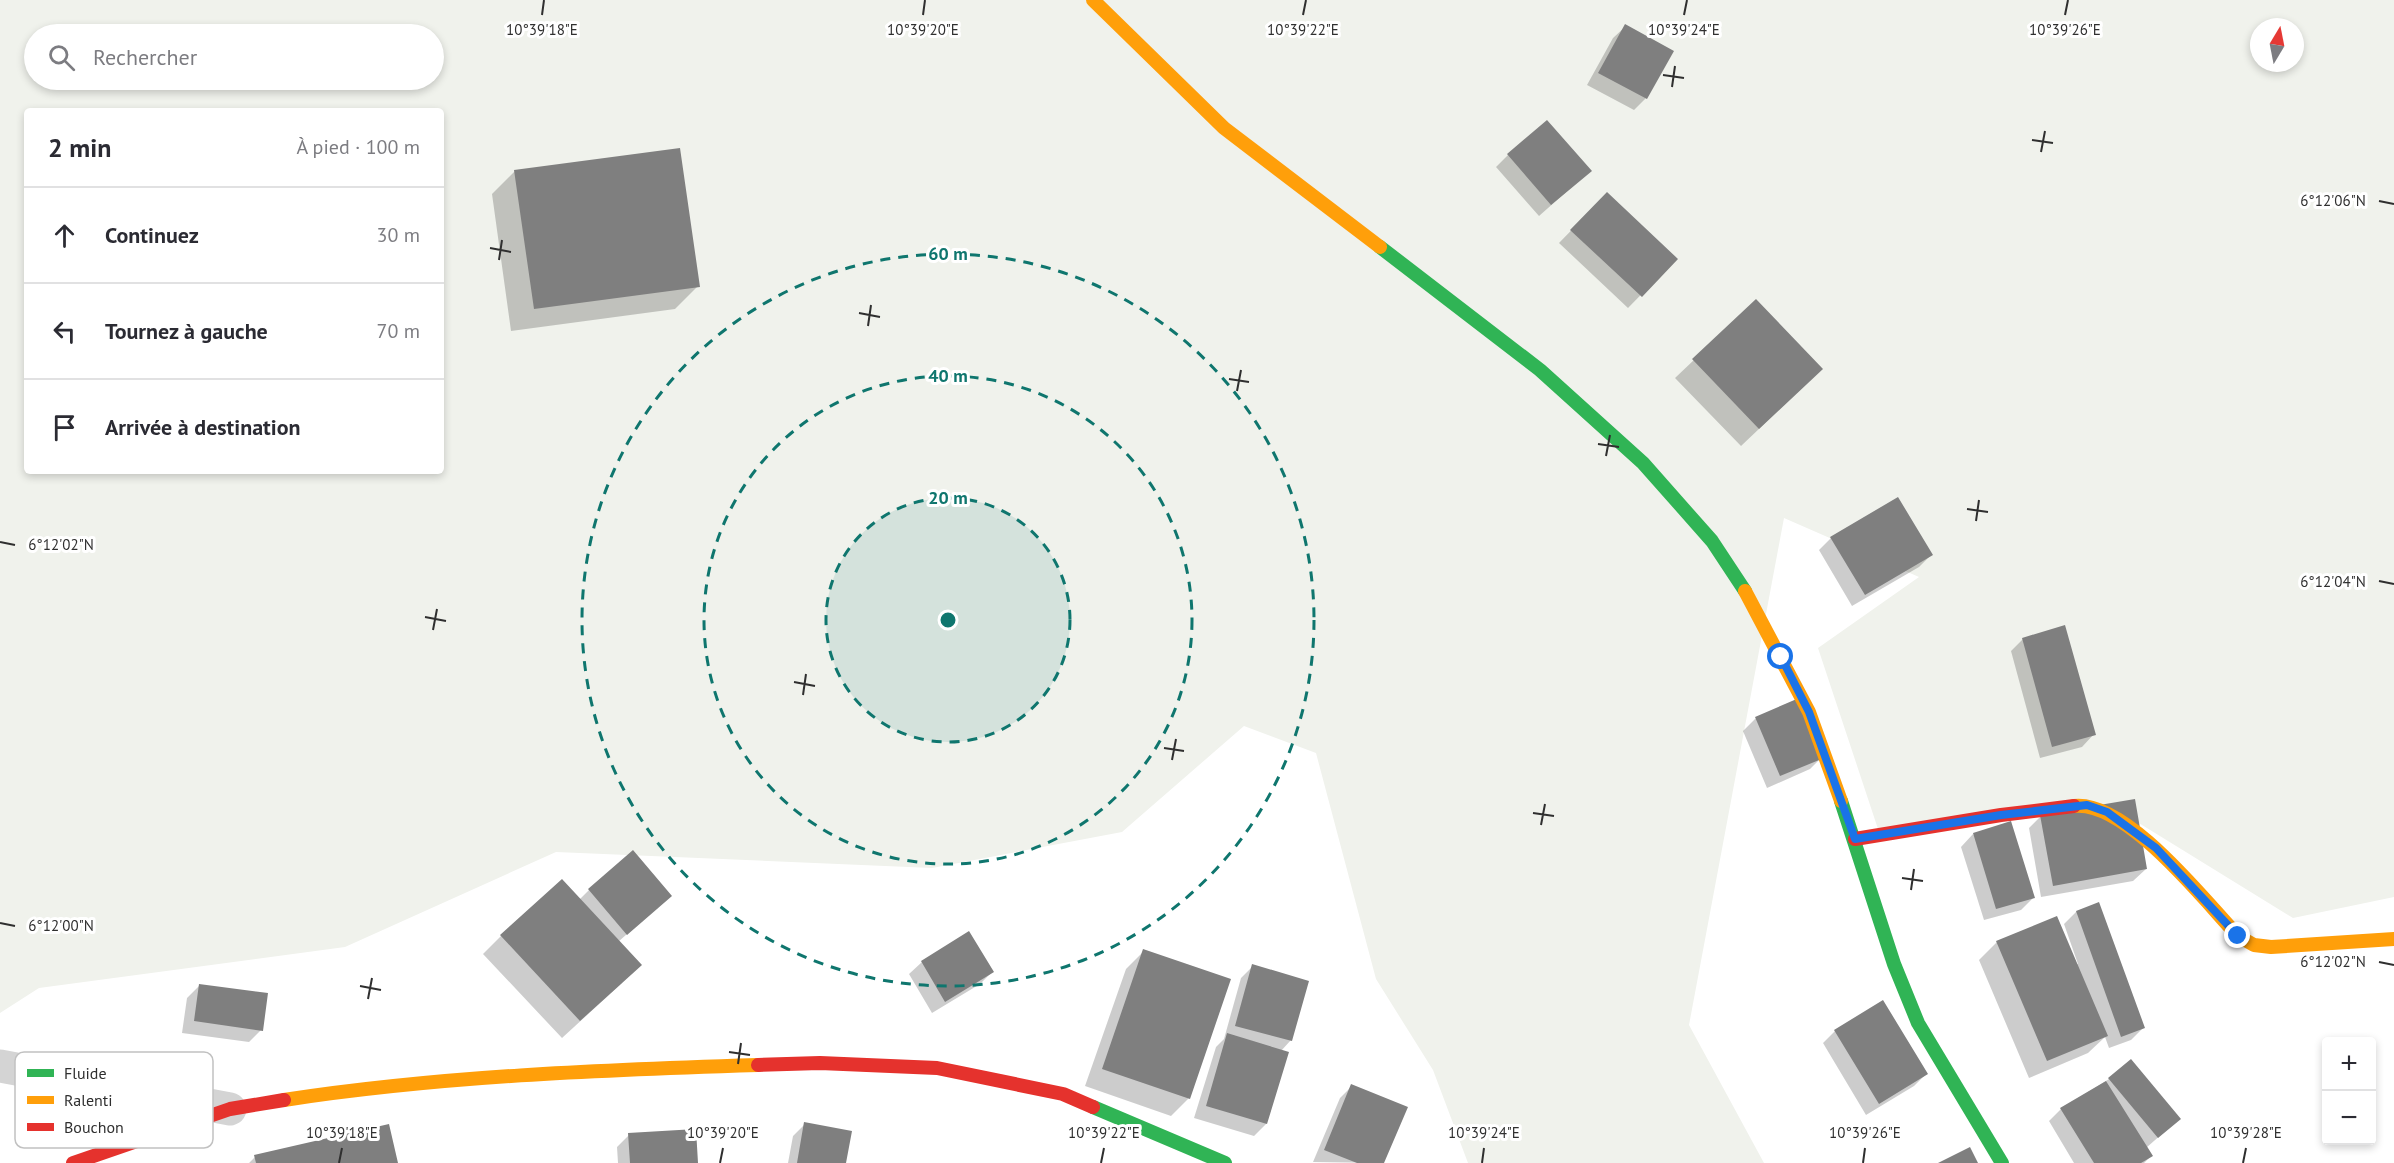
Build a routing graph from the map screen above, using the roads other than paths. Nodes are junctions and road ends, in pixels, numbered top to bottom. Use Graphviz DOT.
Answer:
graph roads {
  1 [pos="1093,0"];
  2 [pos="1855,839"];
  3 [pos="2394,939"];
  4 [pos="0,1066"];
  5 [pos="15,1069"];
  6 [pos="213,1106"];
  7 [pos="230,1109"];
  8 [pos="213,1115"];
  9 [pos="117,1148"];
  10 [pos="74,1163"];
  11 [pos="1225,1163"];
  12 [pos="2002,1163"];
  1 -- 2 [label="street"];
  2 -- 3 [label="street"];
  2 -- 12 [label="street"];
  4 -- 5 [label="street"];
  6 -- 7 [label="street"];
  7 -- 8 [label="street"];
  7 -- 11 [label="street"];
  9 -- 10 [label="street"];
}
